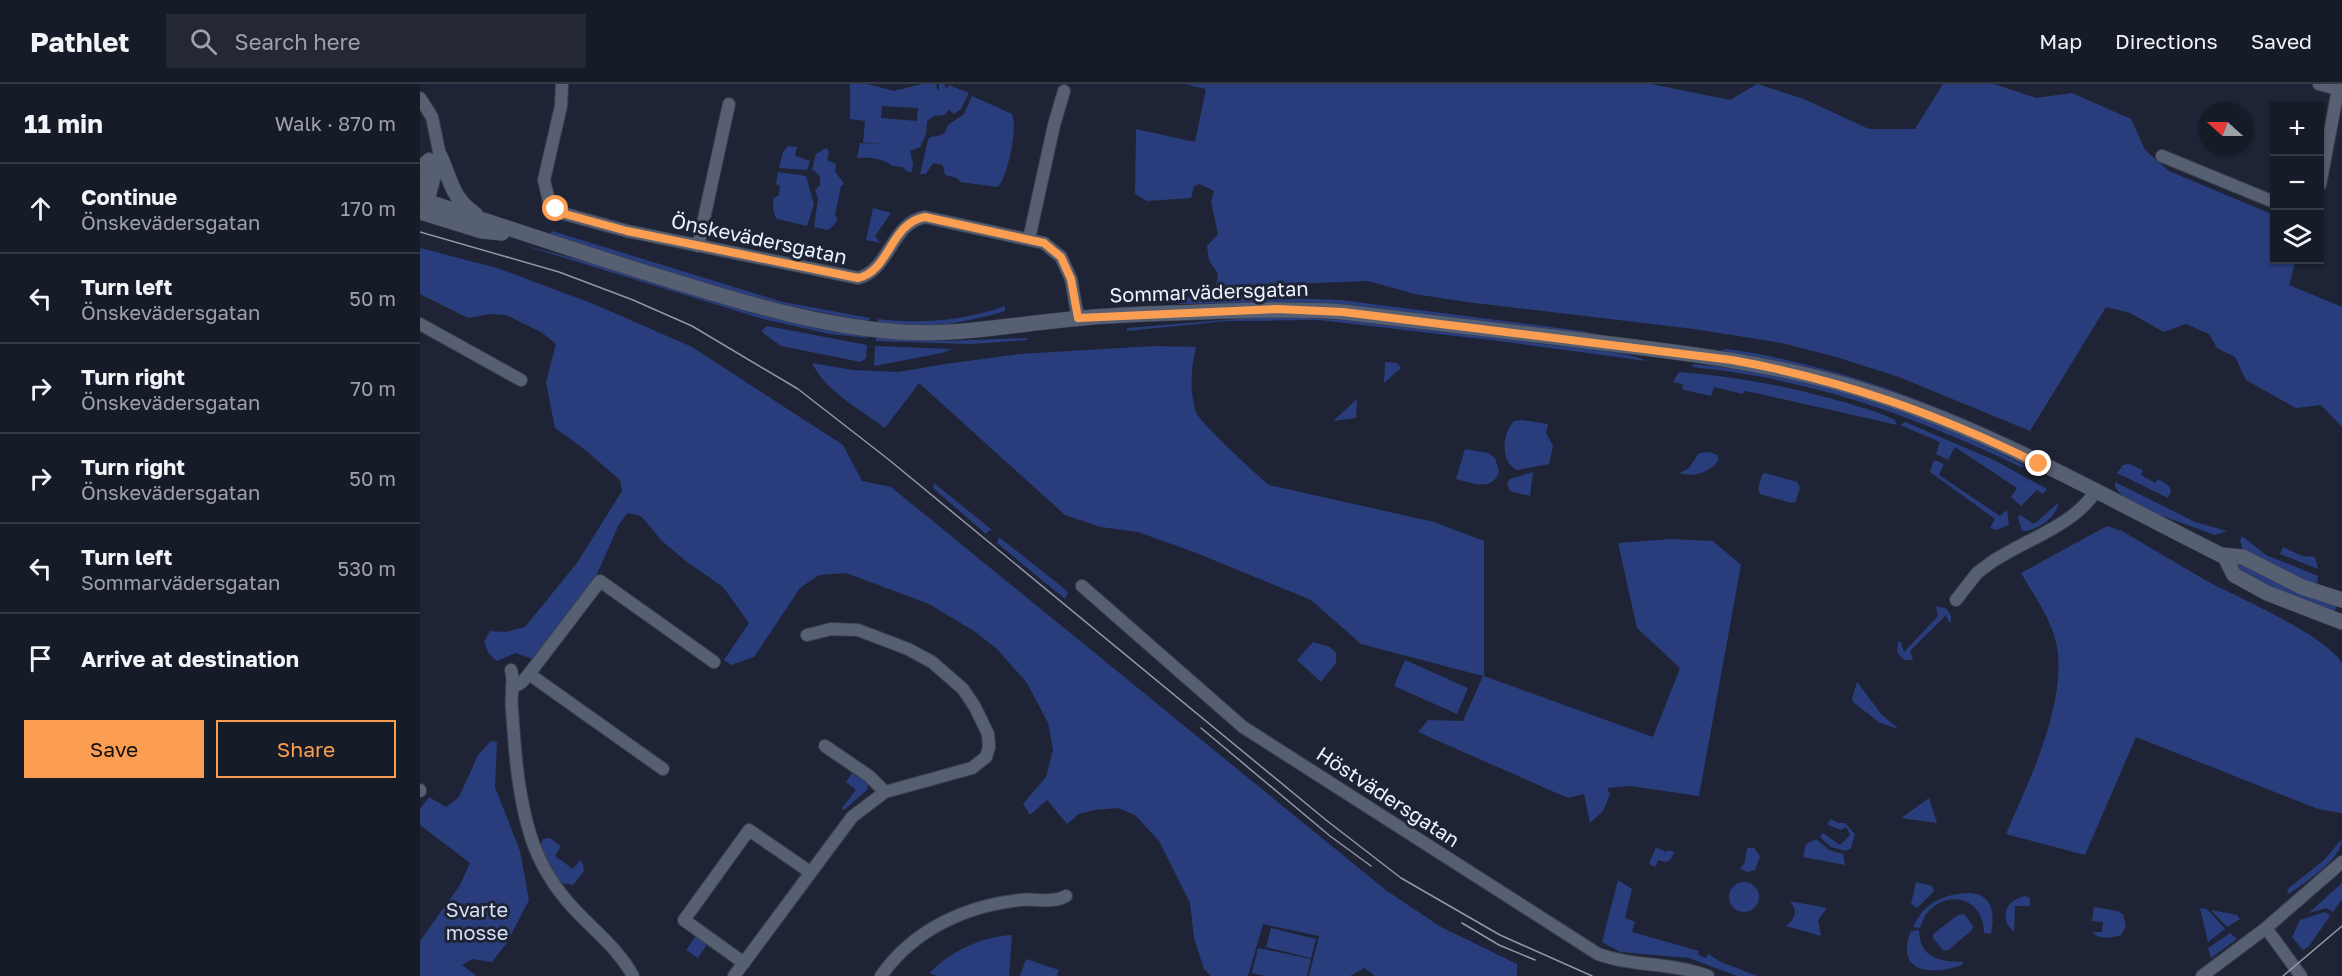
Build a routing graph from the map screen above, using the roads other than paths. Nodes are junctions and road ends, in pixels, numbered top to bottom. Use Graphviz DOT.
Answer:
graph roads {
  1 [pos="562,84"];
  2 [pos="2319,84"];
  3 [pos="2338,87"];
  4 [pos="1064,91"];
  5 [pos="420,98"];
  6 [pos="729,104"];
  7 [pos="2162,156"];
  8 [pos="431,157"];
  9 [pos="2324,159"];
  10 [pos="2270,200"];
  11 [pos="423,204"];
  12 [pos="488,222"];
  13 [pos="526,236"];
  14 [pos="1029,239"];
  15 [pos="698,246"];
  16 [pos="1078,318"];
  17 [pos="420,324"];
  18 [pos="521,380"];
  19 [pos="2095,492"];
  20 [pos="2225,557"];
  21 [pos="1083,586"];
  22 [pos="1956,600"];
  23 [pos="2342,600"];
  24 [pos="2342,622"];
  25 [pos="807,635"];
  26 [pos="714,662"];
  27 [pos="511,670"];
  28 [pos="529,674"];
  29 [pos="512,688"];
  30 [pos="825,746"];
  31 [pos="663,769"];
  32 [pos="885,792"];
  33 [pos="2342,862"];
  34 [pos="810,872"];
  35 [pos="1066,896"];
  36 [pos="2266,928"];
  37 [pos="744,963"];
  38 [pos="633,976"];
  39 [pos="734,976"];
  40 [pos="880,976"];
  41 [pos="1708,976"];
  42 [pos="2202,976"];
  43 [pos="2301,976"];
  1 -- 15 [label="street, Önskevädersgatan"];
  2 -- 3 [label="street"];
  3 -- 9 [label="street"];
  4 -- 14 [label="street"];
  5 -- 8 [label="street"];
  6 -- 15 [label="street"];
  7 -- 10 [label="street"];
  8 -- 11 [label="street"];
  8 -- 12 [label="street"];
  11 -- 12 [label="street, Sommarvädersgatan"];
  11 -- 13 [label="street, Sommarvädersgatan"];
  12 -- 13 [label="street, Sommarvädersgatan"];
  13 -- 16 [label="street, Sommarvädersgatan"];
  14 -- 15 [label="street, Önskevädersgatan"];
  14 -- 16 [label="street, Önskevädersgatan"];
  16 -- 19 [label="street, Sommarvädersgatan"];
  17 -- 18 [label="street"];
  19 -- 20 [label="street, Sommarvädersgatan"];
  19 -- 22 [label="street"];
  20 -- 23 [label="street, Sommarvädersgatan"];
  20 -- 24 [label="street, Sommarvädersgatan"];
  21 -- 41 [label="street, Höstvädersgatan"];
  25 -- 32 [label="street"];
  26 -- 28 [label="street"];
  27 -- 29 [label="street"];
  28 -- 29 [label="street"];
  28 -- 31 [label="street"];
  29 -- 38 [label="street"];
  30 -- 32 [label="street"];
  32 -- 34 [label="street"];
  33 -- 36 [label="street"];
  34 -- 37 [label="street"];
  34 -- 37 [label="street"];
  35 -- 40 [label="street"];
  36 -- 42 [label="street"];
  36 -- 43 [label="street"];
  37 -- 39 [label="street"];
}
